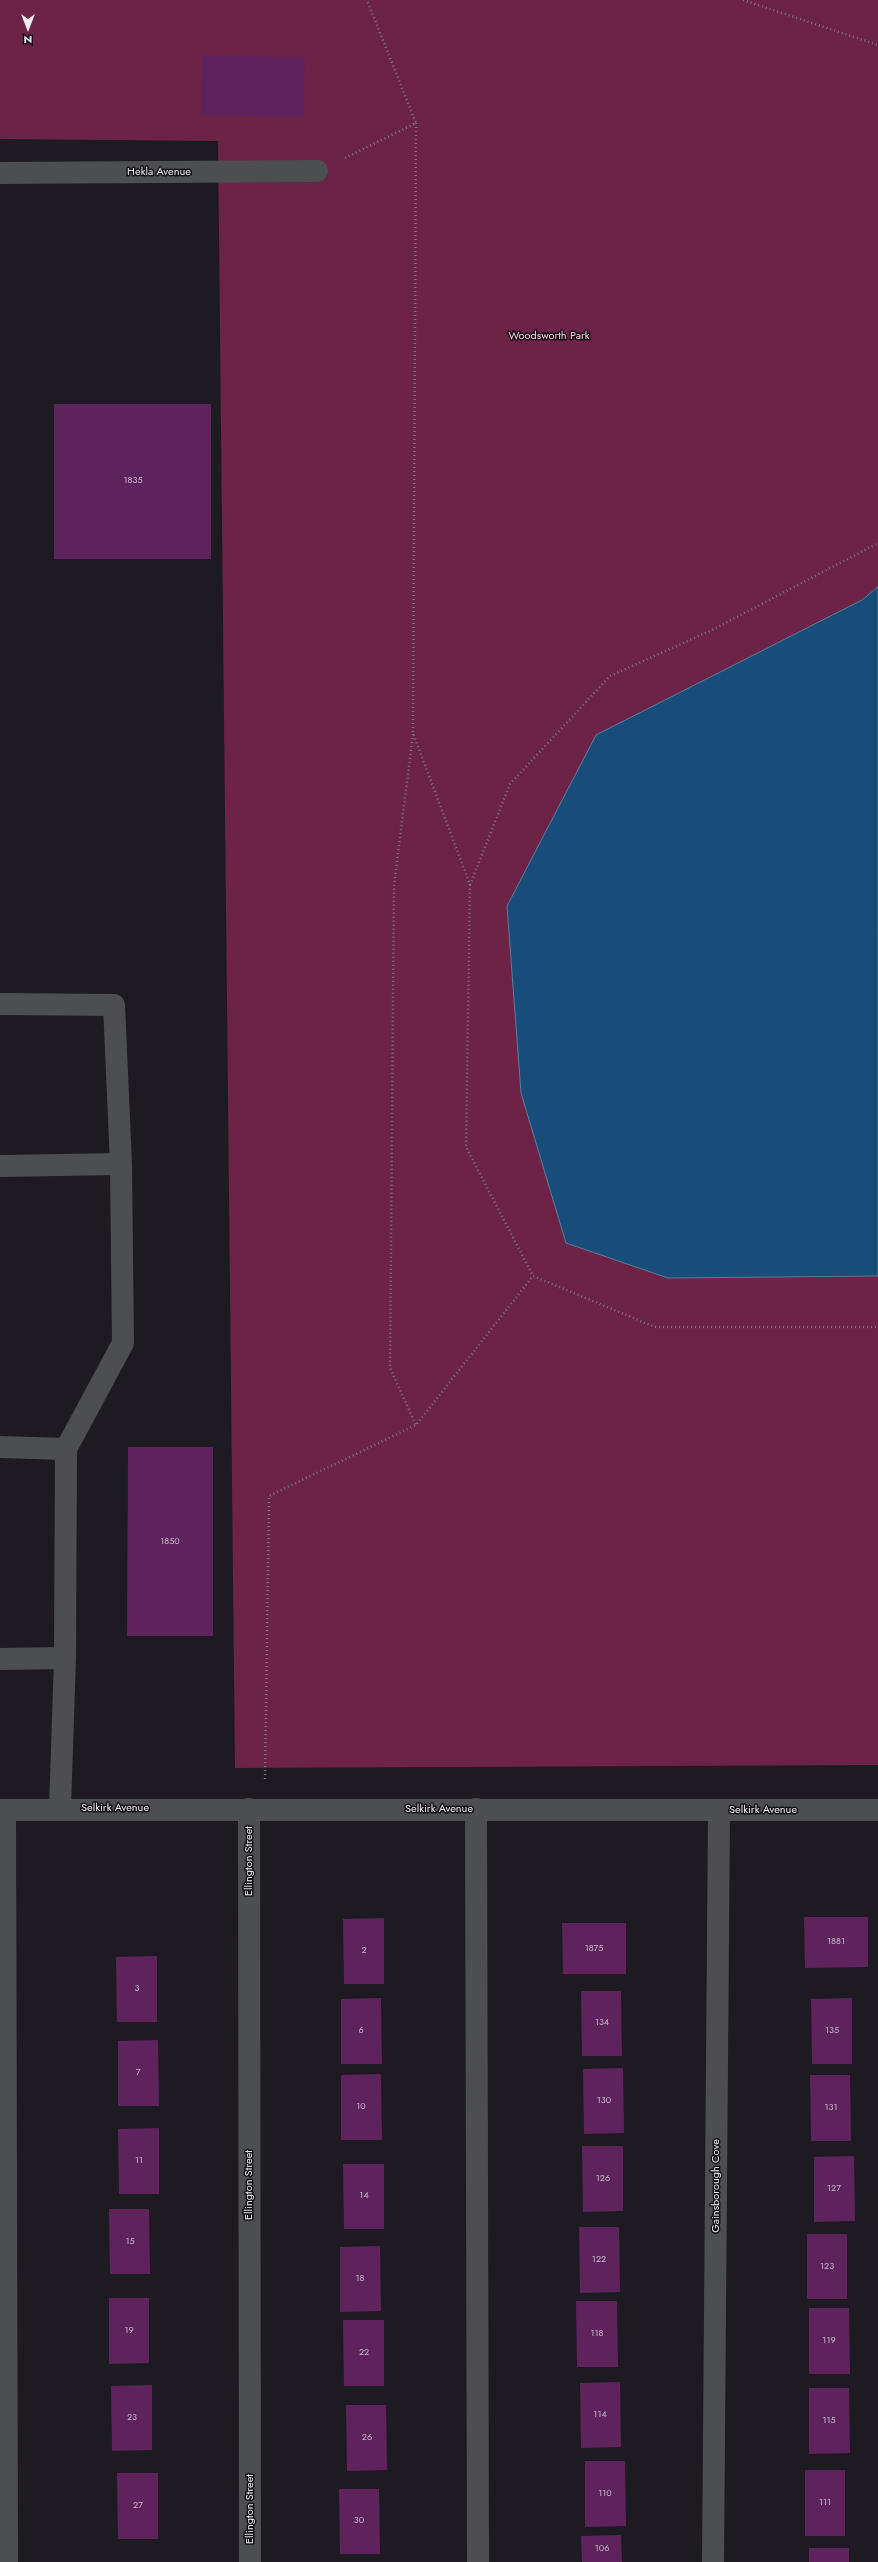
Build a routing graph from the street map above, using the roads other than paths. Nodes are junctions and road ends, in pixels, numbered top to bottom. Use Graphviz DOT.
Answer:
graph roads {
  1 [pos="317,171"];
  2 [pos="0,173"];
  3 [pos="0,1004"];
  4 [pos="120,1164"];
  5 [pos="0,1166"];
  6 [pos="0,1447"];
  7 [pos="66,1449"];
  8 [pos="65,1658"];
  9 [pos="0,1659"];
  10 [pos="60,1808"];
  11 [pos="257,1809"];
  12 [pos="476,1809"];
  13 [pos="2,1810"];
  14 [pos="719,1810"];
  15 [pos="878,1810"];
  16 [pos="6,2562"];
  17 [pos="250,2562"];
  18 [pos="478,2562"];
  19 [pos="713,2562"];
  1 -- 2 [label="street, Hekla Avenue"];
  3 -- 4 [label="street"];
  4 -- 5 [label="street"];
  4 -- 7 [label="street"];
  6 -- 7 [label="street"];
  7 -- 8 [label="street"];
  8 -- 9 [label="street"];
  8 -- 10 [label="street"];
  10 -- 11 [label="street, Selkirk Avenue"];
  10 -- 13 [label="street, Selkirk Avenue"];
  11 -- 12 [label="street, Selkirk Avenue"];
  11 -- 17 [label="street, Ellington Street"];
  12 -- 14 [label="street, Selkirk Avenue"];
  12 -- 18 [label="street"];
  13 -- 16 [label="street"];
  14 -- 15 [label="street, Selkirk Avenue"];
  14 -- 19 [label="street, Gainsborough Cove"];
}
